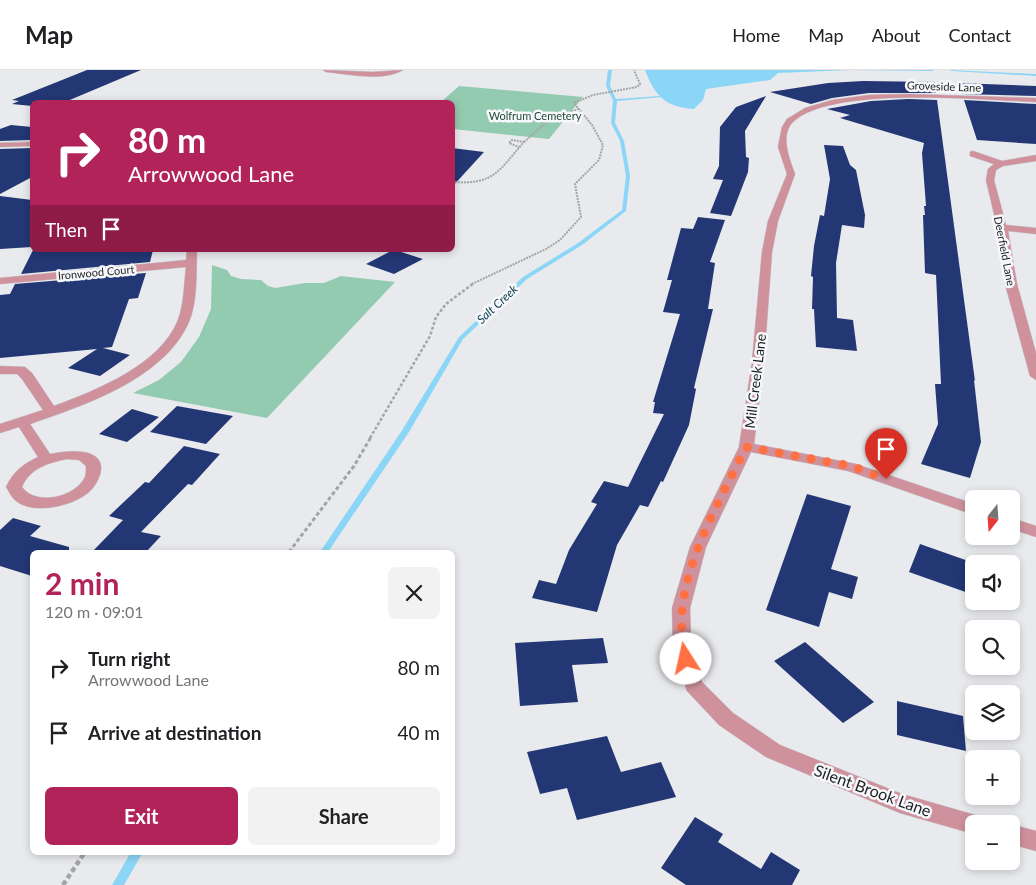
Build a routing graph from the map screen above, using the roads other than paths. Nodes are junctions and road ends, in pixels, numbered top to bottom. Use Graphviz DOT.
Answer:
graph roads {
  1 [pos="326,70"];
  2 [pos="400,70"];
  3 [pos="850,98"];
  4 [pos="1036,100"];
  5 [pos="30,144"];
  6 [pos="0,145"];
  7 [pos="973,154"];
  8 [pos="1036,158"];
  9 [pos="1001,164"];
  10 [pos="1002,227"];
  11 [pos="1036,231"];
  12 [pos="192,256"];
  13 [pos="0,280"];
  14 [pos="0,370"];
  15 [pos="1036,376"];
  16 [pos="51,411"];
  17 [pos="22,422"];
  18 [pos="0,429"];
  19 [pos="746,447"];
  20 [pos="46,459"];
  21 [pos="965,507"];
  22 [pos="1020,524"];
  23 [pos="1035,527"];
  24 [pos="773,751"];
  25 [pos="965,821"];
  26 [pos="1020,837"];
  27 [pos="1036,841"];
  1 -- 2 [label="street"];
  3 -- 4 [label="street, Groveside Lane"];
  3 -- 19 [label="street, Mill Creek Lane"];
  5 -- 6 [label="street"];
  7 -- 9 [label="street"];
  8 -- 9 [label="street"];
  9 -- 10 [label="street, Deerfield Lane"];
  10 -- 11 [label="street"];
  10 -- 15 [label="street, Deerfield Lane"];
  12 -- 13 [label="street, Ironwood Court"];
  12 -- 16 [label="street"];
  14 -- 16 [label="street"];
  16 -- 17 [label="street"];
  17 -- 18 [label="street"];
  17 -- 20 [label="street"];
  19 -- 21 [label="street"];
  19 -- 24 [label="street, Mill Creek Lane"];
  20 -- 20 [label="street"];
  22 -- 23 [label="street"];
  24 -- 25 [label="street, Silent Brook Lane"];
  26 -- 27 [label="street"];
}
